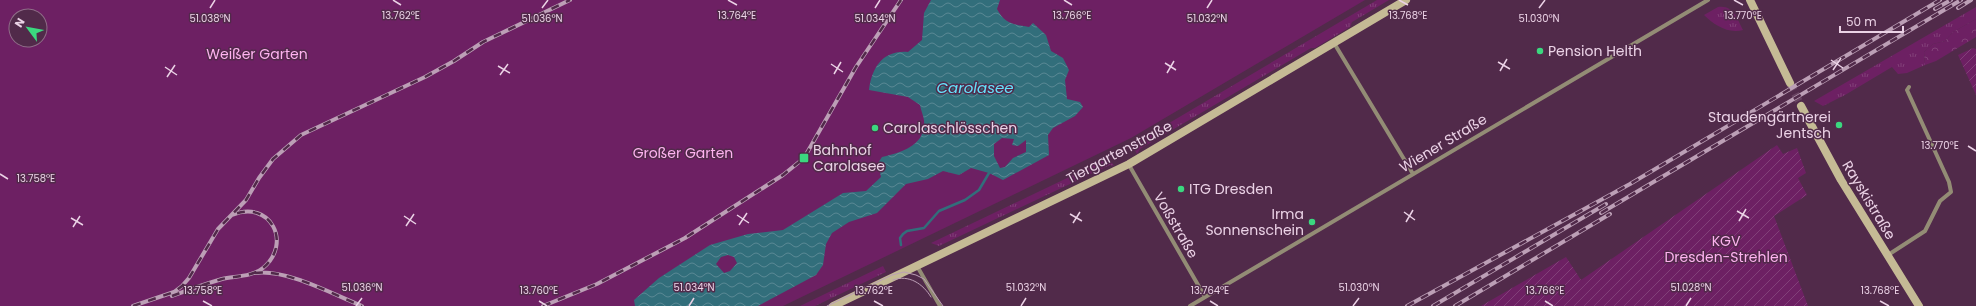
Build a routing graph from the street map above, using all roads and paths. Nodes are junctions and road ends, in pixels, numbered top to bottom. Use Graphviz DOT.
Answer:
graph roads {
  1 [pos="1406,0"];
  2 [pos="1708,0"];
  3 [pos="1750,0"];
  4 [pos="1334,43"];
  5 [pos="1790,84"];
  6 [pos="1909,86"];
  7 [pos="1801,106"];
  8 [pos="1129,164"];
  9 [pos="1413,174"];
  10 [pos="1887,255"];
  11 [pos="917,266"];
  12 [pos="1205,297"];
  13 [pos="833,306"];
  14 [pos="940,306"];
  15 [pos="1190,306"];
  16 [pos="1919,306"];
  1 -- 4 [label="main road, Tiergartenstraße"];
  2 -- 9 [label="street, Wiener Straße"];
  3 -- 5 [label="main road"];
  4 -- 8 [label="main road, Tiergartenstraße"];
  4 -- 9 [label="street"];
  6 -- 10 [label="street"];
  7 -- 10 [label="main road, Rayskistraße"];
  8 -- 11 [label="main road, Tiergartenstraße"];
  8 -- 12 [label="street, Voßstraße"];
  9 -- 12 [label="street, Wiener Straße"];
  10 -- 16 [label="main road, Rayskistraße"];
  11 -- 13 [label="main road, Tiergartenstraße"];
  11 -- 14 [label="street"];
  12 -- 15 [label="street, Wiener Straße"];
}
